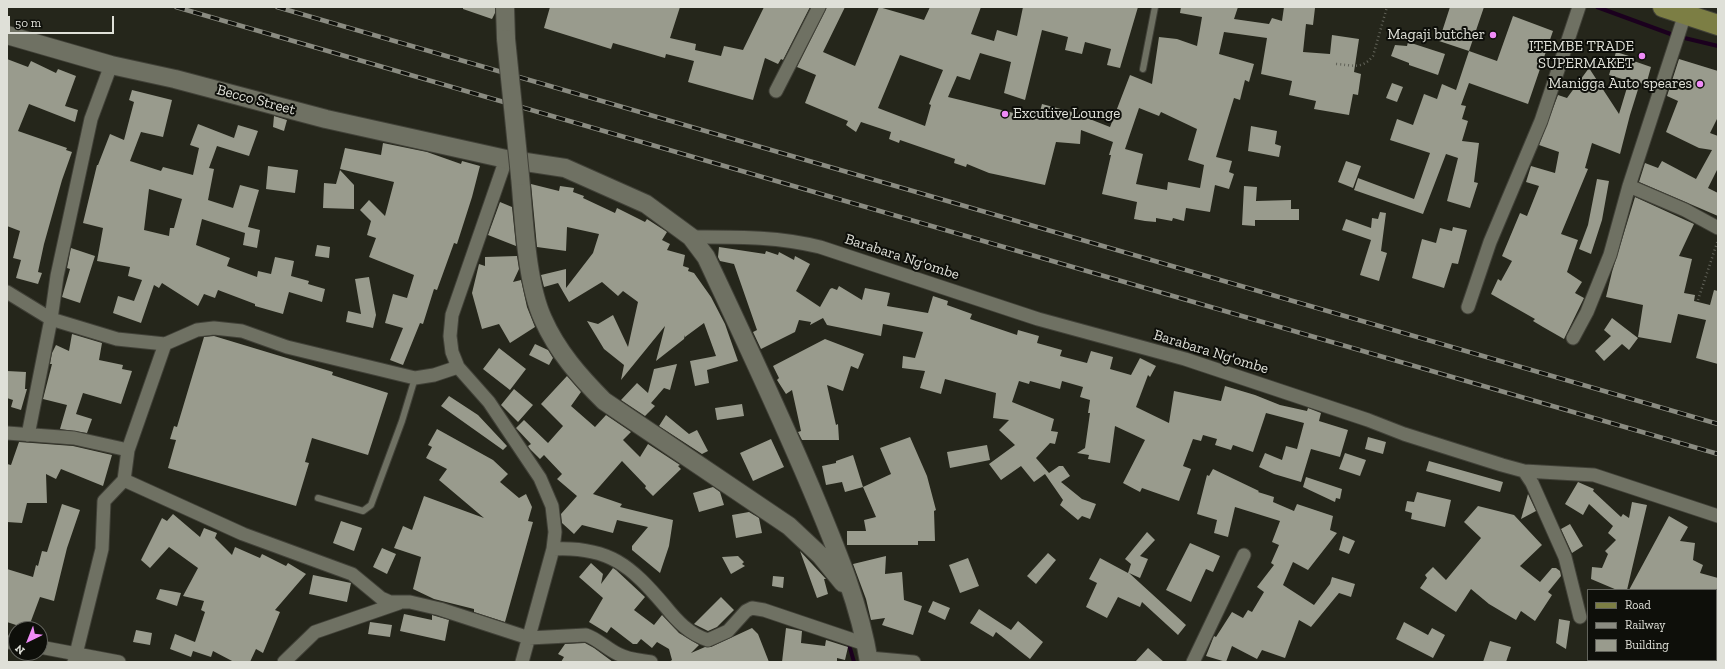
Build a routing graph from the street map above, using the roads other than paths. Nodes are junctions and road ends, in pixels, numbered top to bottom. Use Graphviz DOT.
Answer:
graph roads {
  1 [pos="505,7"];
  2 [pos="819,7"];
  3 [pos="1155,7"];
  4 [pos="1579,7"];
  5 [pos="1663,7"];
  6 [pos="1685,14"];
  7 [pos="1718,25"];
  8 [pos="7,35"];
  9 [pos="111,65"];
  10 [pos="1143,69"];
  11 [pos="776,91"];
  12 [pos="506,159"];
  13 [pos="1628,186"];
  14 [pos="1718,228"];
  15 [pos="691,237"];
  16 [pos="7,292"];
  17 [pos="1468,307"];
  18 [pos="51,319"];
  19 [pos="1573,338"];
  20 [pos="165,344"];
  21 [pos="458,367"];
  22 [pos="415,378"];
  23 [pos="7,433"];
  24 [pos="28,435"];
  25 [pos="128,450"];
  26 [pos="1524,471"];
  27 [pos="124,480"];
  28 [pos="318,498"];
  29 [pos="1718,516"];
  30 [pos="553,549"];
  31 [pos="1244,555"];
  32 [pos="852,595"];
  33 [pos="399,603"];
  34 [pos="1580,617"];
  35 [pos="529,638"];
  36 [pos="48,649"];
  37 [pos="868,655"];
  38 [pos="75,657"];
  39 [pos="119,662"];
  40 [pos="284,662"];
  41 [pos="522,662"];
  42 [pos="651,662"];
  43 [pos="914,662"];
  44 [pos="1193,662"];
  1 -- 32 [label="street, bridge"];
  2 -- 11 [label="street"];
  3 -- 10 [label="lane"];
  4 -- 17 [label="street"];
  5 -- 6 [label="main road"];
  6 -- 7 [label="main road"];
  6 -- 13 [label="street"];
  8 -- 9 [label="street, Becco Street"];
  9 -- 12 [label="street, Becco Street"];
  9 -- 18 [label="street"];
  12 -- 15 [label="street, Becco Street"];
  12 -- 21 [label="street"];
  13 -- 14 [label="street"];
  13 -- 19 [label="street"];
  15 -- 26 [label="street, Barabara Ng'ombe"];
  15 -- 32 [label="street, Becco Street"];
  16 -- 18 [label="street"];
  18 -- 20 [label="street"];
  18 -- 24 [label="street"];
  20 -- 22 [label="street"];
  20 -- 25 [label="street"];
  21 -- 22 [label="street"];
  21 -- 30 [label="street"];
  22 -- 28 [label="lane"];
  23 -- 24 [label="street"];
  24 -- 25 [label="street"];
  25 -- 27 [label="street"];
  26 -- 29 [label="street, Barabara Ng'ombe"];
  26 -- 34 [label="street"];
  27 -- 33 [label="street"];
  27 -- 38 [label="street"];
  30 -- 35 [label="street"];
  30 -- 37 [label="street"];
  31 -- 44 [label="street"];
  32 -- 37 [label="street, Becco Street"];
  33 -- 35 [label="street"];
  33 -- 40 [label="street"];
  35 -- 41 [label="street"];
  35 -- 42 [label="street"];
  36 -- 38 [label="street"];
  37 -- 43 [label="street"];
  38 -- 39 [label="street"];
}
